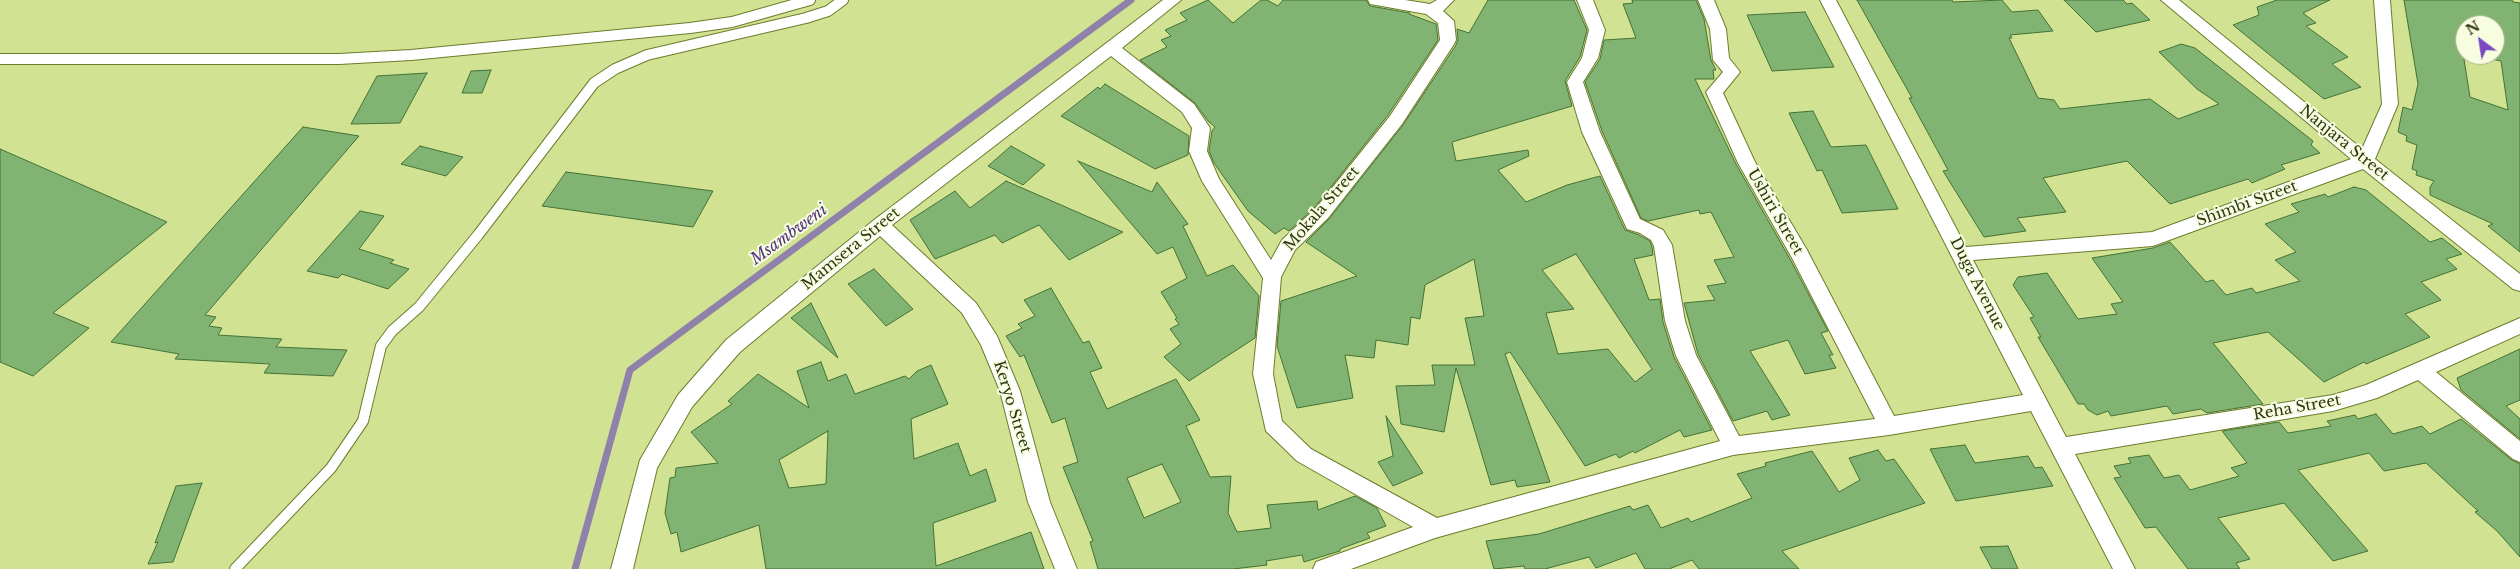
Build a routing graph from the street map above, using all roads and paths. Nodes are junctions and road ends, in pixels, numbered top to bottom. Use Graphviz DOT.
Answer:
graph roads {
  1 [pos="810,0"];
  2 [pos="842,0"];
  3 [pos="1173,0"];
  4 [pos="1376,0"];
  5 [pos="1585,0"];
  6 [pos="1706,0"];
  7 [pos="1828,0"];
  8 [pos="2169,0"];
  9 [pos="2382,0"];
  10 [pos="1438,5"];
  11 [pos="1111,48"];
  12 [pos="0,59"];
  13 [pos="2364,160"];
  14 [pos="880,224"];
  15 [pos="1962,254"];
  16 [pos="1272,277"];
  17 [pos="2520,284"];
  18 [pos="2520,326"];
  19 [pos="2420,370"];
  20 [pos="2038,401"];
  21 [pos="1889,426"];
  22 [pos="1733,446"];
  23 [pos="2062,447"];
  24 [pos="2520,453"];
  25 [pos="1435,528"];
  26 [pos="236,569"];
  27 [pos="622,569"];
  28 [pos="1066,569"];
  29 [pos="1324,569"];
  30 [pos="2124,569"];
  1 -- 12 [label="lane"];
  2 -- 26 [label="lane"];
  3 -- 11 [label="street, Mamsera Street"];
  4 -- 10 [label="street"];
  5 -- 22 [label="street"];
  6 -- 21 [label="street, Ushiri Street"];
  7 -- 15 [label="street, Duga Avenue"];
  8 -- 13 [label="street, Nanjara Street"];
  9 -- 13 [label="street"];
  10 -- 16 [label="street, Mokala Street"];
  11 -- 14 [label="street, Mamsera Street"];
  11 -- 16 [label="street"];
  13 -- 15 [label="street, Shimbi Street"];
  13 -- 17 [label="street, Nanjara Street"];
  14 -- 27 [label="street, Mamsera Street"];
  14 -- 28 [label="street, Keryo Street"];
  15 -- 20 [label="street, Duga Avenue"];
  16 -- 25 [label="street, Mokala Street"];
  18 -- 19 [label="street, Reha Street"];
  19 -- 23 [label="street, Reha Street"];
  19 -- 24 [label="street"];
  20 -- 21 [label="street"];
  20 -- 23 [label="street, Duga Avenue"];
  21 -- 22 [label="street"];
  22 -- 25 [label="street"];
  23 -- 30 [label="street, Duga Avenue"];
  25 -- 29 [label="street"];
}
